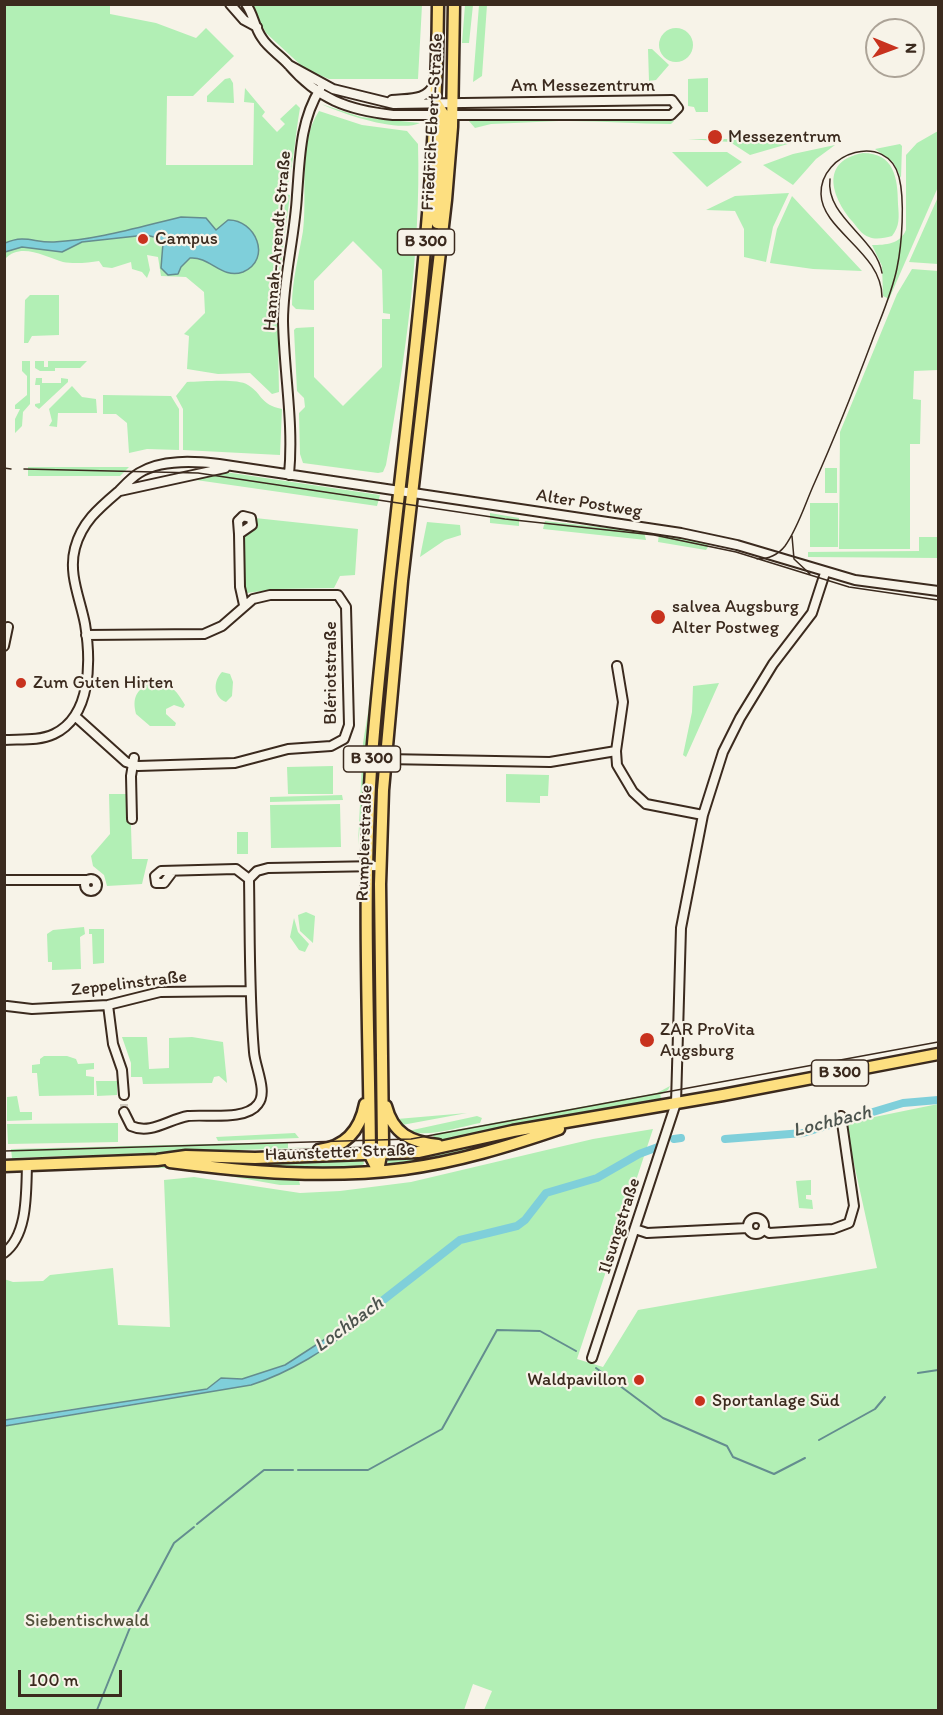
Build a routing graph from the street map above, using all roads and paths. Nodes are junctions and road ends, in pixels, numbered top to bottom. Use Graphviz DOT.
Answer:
graph roads {
  1 [pos="230,4"];
  2 [pos="246,4"];
  3 [pos="438,4"];
  4 [pos="454,4"];
  5 [pos="257,27"];
  6 [pos="289,65"];
  7 [pos="438,68"];
  8 [pos="323,84"];
  9 [pos="318,93"];
  10 [pos="373,100"];
  11 [pos="453,102"];
  12 [pos="436,103"];
  13 [pos="444,115"];
  14 [pos="231,467"];
  15 [pos="289,476"];
  16 [pos="119,491"];
  17 [pos="399,492"];
  18 [pos="412,492"];
  19 [pos="239,534"];
  20 [pos="825,573"];
  21 [pos="939,591"];
  22 [pos="244,605"];
  23 [pos="8,627"];
  24 [pos="86,635"];
  25 [pos="4,646"];
  26 [pos="617,666"];
  27 [pos="76,717"];
  28 [pos="4,740"];
  29 [pos="616,751"];
  30 [pos="385,759"];
  31 [pos="133,761"];
  32 [pos="703,815"];
  33 [pos="132,819"];
  34 [pos="366,866"];
  35 [pos="380,866"];
  36 [pos="173,871"];
  37 [pos="249,879"];
  38 [pos="4,880"];
  39 [pos="87,880"];
  40 [pos="250,991"];
  41 [pos="5,997"];
  42 [pos="108,1005"];
  43 [pos="6,1008"];
  44 [pos="939,1054"];
  45 [pos="370,1080"];
  46 [pos="382,1088"];
  47 [pos="124,1095"];
  48 [pos="676,1103"];
  49 [pos="124,1112"];
  50 [pos="591,1118"];
  51 [pos="841,1119"];
  52 [pos="447,1146"];
  53 [pos="382,1154"];
  54 [pos="370,1155"];
  55 [pos="280,1156"];
  56 [pos="157,1160"];
  57 [pos="27,1165"];
  58 [pos="4,1166"];
  59 [pos="378,1171"];
  60 [pos="748,1228"];
  61 [pos="635,1229"];
  62 [pos="763,1230"];
  63 [pos="4,1254"];
  64 [pos="592,1359"];
  1 -- 5 [label="street"];
  2 -- 5 [label="street"];
  3 -- 7 [label="main road, Friedrich-Ebert-Straße / B 300"];
  4 -- 11 [label="main road, Friedrich-Ebert-Straße / B 300"];
  5 -- 6 [label="street"];
  6 -- 8 [label="street"];
  6 -- 9 [label="street"];
  7 -- 10 [label="street"];
  7 -- 12 [label="main road, Friedrich-Ebert-Straße / B 300"];
  8 -- 9 [label="street, Hannah-Arendt-Straße"];
  8 -- 10 [label="street"];
  9 -- 13 [label="street"];
  9 -- 15 [label="street, Hannah-Arendt-Straße"];
  10 -- 12 [label="street, Am Messezentrum"];
  11 -- 12 [label="street, Am Messezentrum"];
  11 -- 13 [label="main road, Friedrich-Ebert-Straße / B 300"];
  11 -- 13 [label="street, Am Messezentrum"];
  12 -- 13 [label="main road, Friedrich-Ebert-Straße / B 300"];
  13 -- 17 [label="main road, Friedrich-Ebert-Straße / B 300"];
  13 -- 18 [label="main road, B 300"];
  14 -- 15 [label="street, Alter Postweg"];
  14 -- 16 [label="street, Alter Postweg"];
  14 -- 16 [label="street, Alter Postweg"];
  15 -- 17 [label="street, Alter Postweg"];
  16 -- 24 [label="street"];
  17 -- 18 [label="street, Alter Postweg"];
  17 -- 34 [label="main road, Rumplerstraße / B 300"];
  18 -- 20 [label="street, Alter Postweg"];
  18 -- 30 [label="main road, Rumplerstraße / B 300"];
  19 -- 22 [label="street"];
  20 -- 21 [label="street, Alter Postweg"];
  20 -- 32 [label="street, Ilsungstraße"];
  22 -- 24 [label="street, Blériotstraße"];
  22 -- 31 [label="street, Blériotstraße"];
  23 -- 25 [label="street"];
  24 -- 27 [label="street"];
  26 -- 29 [label="street"];
  27 -- 28 [label="street"];
  27 -- 31 [label="street"];
  29 -- 30 [label="street"];
  29 -- 32 [label="street"];
  30 -- 35 [label="main road, Rumplerstraße / B 300"];
  31 -- 33 [label="street"];
  32 -- 48 [label="street, Ilsungstraße"];
  34 -- 35 [label="street"];
  34 -- 37 [label="street"];
  34 -- 45 [label="main road, Rumplerstraße / B 300"];
  35 -- 46 [label="main road, Rumplerstraße / B 300"];
  36 -- 37 [label="street"];
  37 -- 40 [label="street"];
  38 -- 39 [label="street"];
  40 -- 42 [label="street, Zeppelinstraße"];
  40 -- 49 [label="street"];
  41 -- 43 [label="street"];
  42 -- 43 [label="street, Zeppelinstraße"];
  42 -- 47 [label="street"];
  44 -- 48 [label="main road, Haunstetter Straße / B 300"];
  45 -- 54 [label="main road, Rumplerstraße / B 300"];
  45 -- 55 [label="main road, Rumplerstraße"];
  46 -- 52 [label="main road, Rumplerstraße / B 300"];
  46 -- 53 [label="main road, Rumplerstraße"];
  48 -- 50 [label="main road, Haunstetter Straße / B 300"];
  48 -- 61 [label="street, Ilsungstraße"];
  50 -- 52 [label="main road, Haunstetter Straße / B 300"];
  50 -- 59 [label="main road, Haunstetter Straße / B 300"];
  51 -- 62 [label="street"];
  52 -- 53 [label="main road, Haunstetter Straße"];
  53 -- 54 [label="main road, Haunstetter Straße"];
  53 -- 59 [label="main road, Rumplerstraße"];
  54 -- 55 [label="main road, Haunstetter Straße"];
  54 -- 59 [label="main road, Rumplerstraße / B 300"];
  55 -- 56 [label="main road, Haunstetter Straße"];
  56 -- 57 [label="main road, Haunstetter Straße"];
  56 -- 59 [label="main road, Haunstetter Straße"];
  57 -- 58 [label="main road, Haunstetter Straße"];
  57 -- 63 [label="street"];
  60 -- 61 [label="street"];
  60 -- 62 [label="street"];
  60 -- 62 [label="street"];
  61 -- 64 [label="street, Ilsungstraße"];
}
